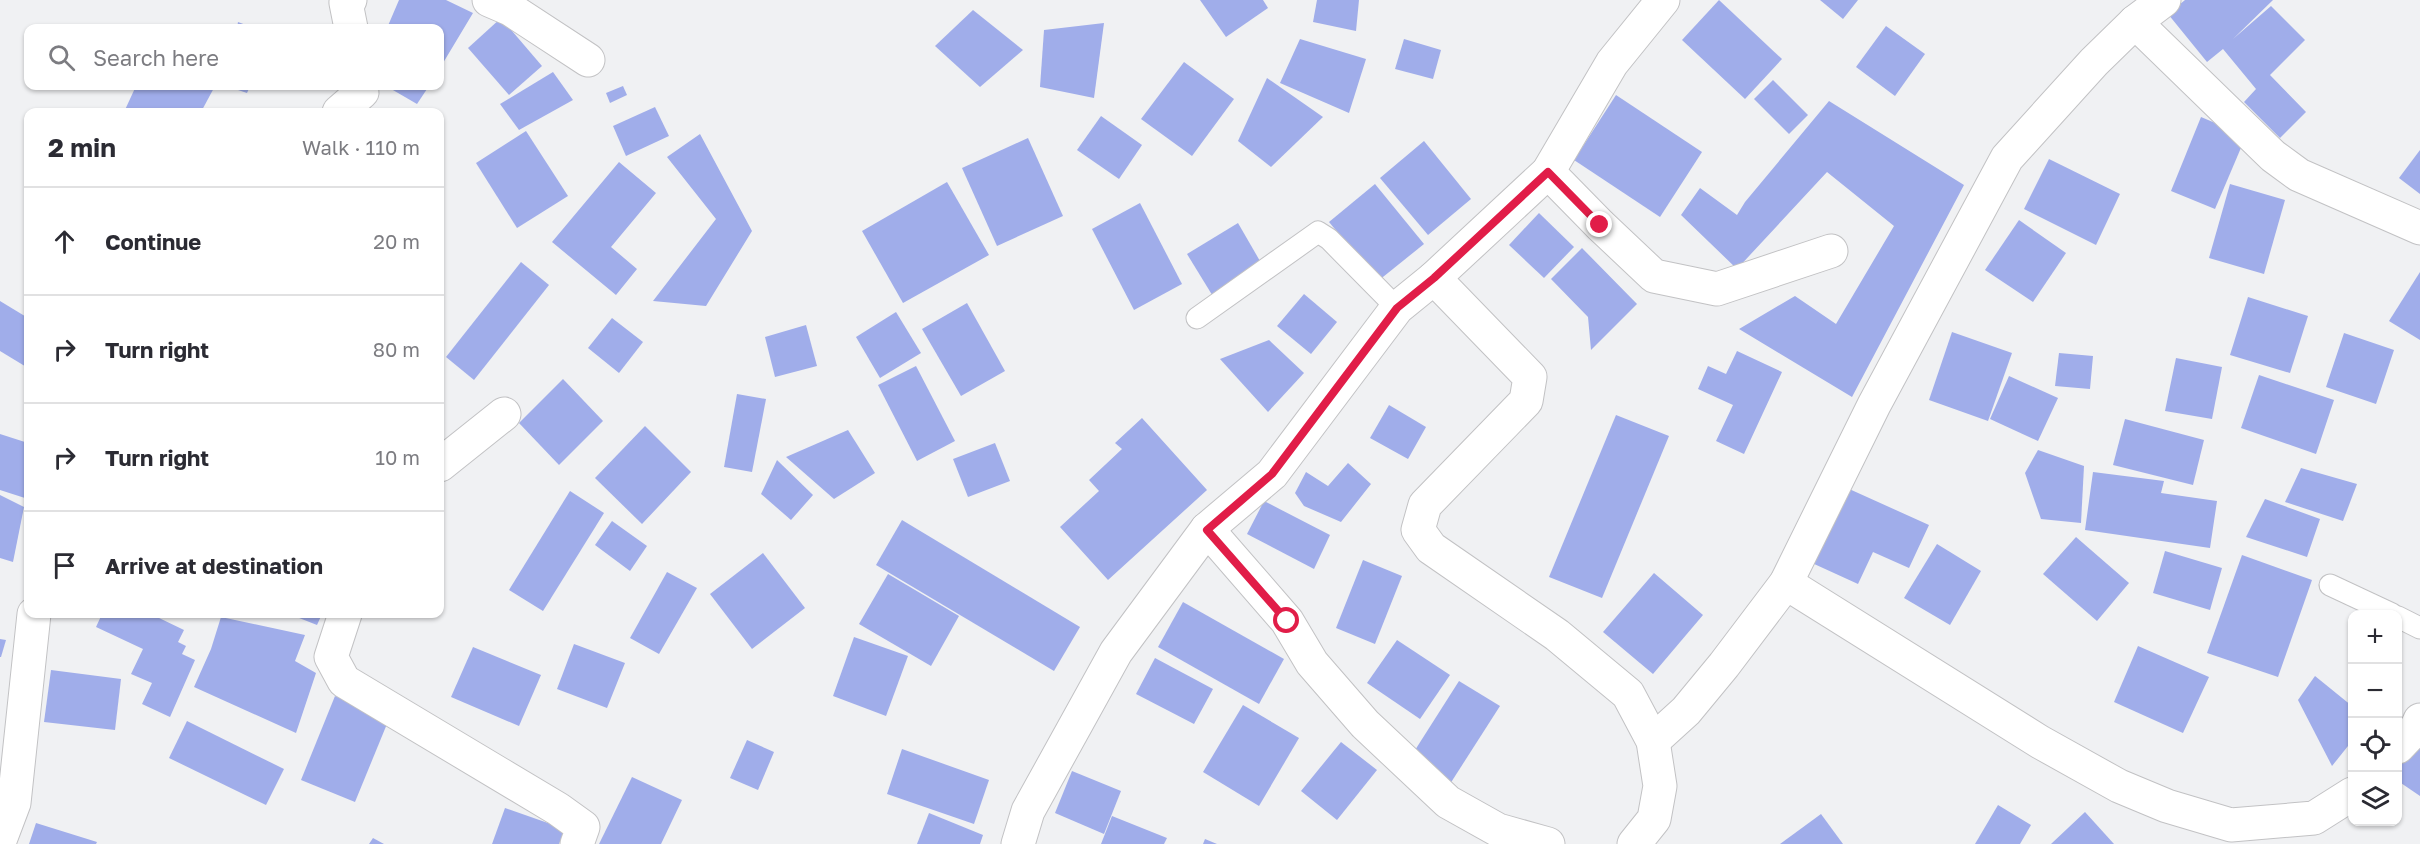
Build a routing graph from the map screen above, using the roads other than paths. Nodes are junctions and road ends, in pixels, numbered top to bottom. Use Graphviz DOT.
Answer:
graph roads {
  1 [pos="350,0"];
  2 [pos="489,0"];
  3 [pos="1663,0"];
  4 [pos="2164,0"];
  5 [pos="2135,22"];
  6 [pos="350,24"];
  7 [pos="588,60"];
  8 [pos="362,90"];
  9 [pos="344,108"];
  10 [pos="1548,172"];
  11 [pos="2420,228"];
  12 [pos="1831,251"];
  13 [pos="1434,278"];
  14 [pos="1397,308"];
  15 [pos="1197,318"];
  16 [pos="504,414"];
  17 [pos="444,462"];
  18 [pos="1207,530"];
  19 [pos="1786,583"];
  20 [pos="2330,585"];
  21 [pos="2382,610"];
  22 [pos="34,618"];
  23 [pos="344,618"];
  24 [pos="2402,619"];
  25 [pos="2420,628"];
  26 [pos="2420,720"];
  27 [pos="1653,741"];
  28 [pos="2402,742"];
  29 [pos="2348,798"];
  30 [pos="2314,831"];
  31 [pos="0,840"];
  32 [pos="577,844"];
  33 [pos="1018,844"];
  34 [pos="1548,844"];
  35 [pos="1634,844"];
  1 -- 6 [label="street"];
  2 -- 7 [label="street"];
  3 -- 10 [label="street"];
  4 -- 5 [label="street"];
  5 -- 11 [label="street"];
  5 -- 19 [label="street"];
  8 -- 9 [label="street"];
  10 -- 12 [label="street"];
  10 -- 13 [label="street"];
  13 -- 14 [label="street"];
  13 -- 27 [label="street"];
  14 -- 15 [label="lane"];
  14 -- 18 [label="street"];
  16 -- 17 [label="street"];
  18 -- 33 [label="street"];
  18 -- 34 [label="street"];
  19 -- 27 [label="street"];
  19 -- 30 [label="street"];
  20 -- 21 [label="lane"];
  22 -- 31 [label="street"];
  23 -- 32 [label="street"];
  24 -- 25 [label="lane"];
  26 -- 28 [label="street"];
  27 -- 35 [label="street"];
  29 -- 30 [label="street"];
}
